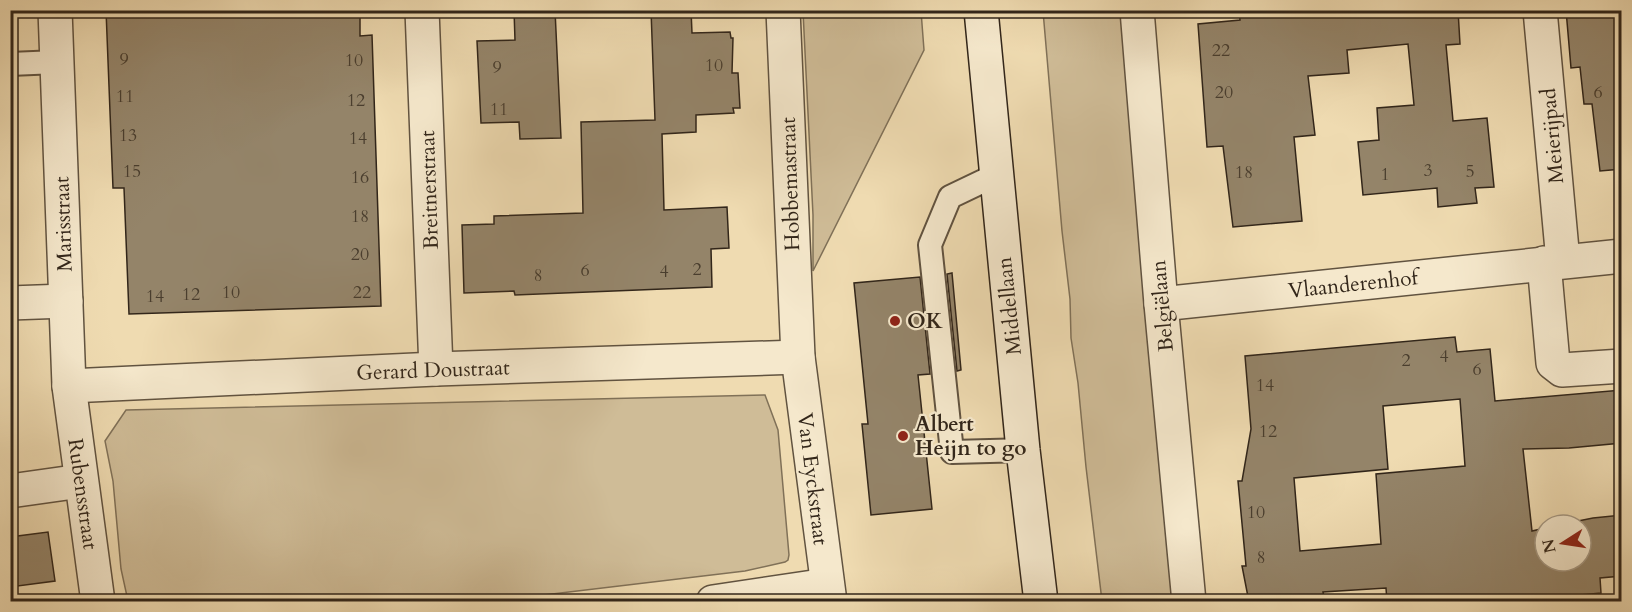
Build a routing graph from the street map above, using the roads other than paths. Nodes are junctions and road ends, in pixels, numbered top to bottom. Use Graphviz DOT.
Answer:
graph roads {
  1 [pos="55,10"];
  2 [pos="422,10"];
  3 [pos="783,10"];
  4 [pos="981,10"];
  5 [pos="1137,10"];
  6 [pos="1540,10"];
  7 [pos="57,62"];
  8 [pos="10,64"];
  9 [pos="996,175"];
  10 [pos="1622,256"];
  11 [pos="1554,262"];
  12 [pos="66,301"];
  13 [pos="10,303"];
  14 [pos="1161,304"];
  15 [pos="798,357"];
  16 [pos="1622,366"];
  17 [pos="436,369"];
  18 [pos="69,386"];
  19 [pos="1023,450"];
  20 [pos="81,481"];
  21 [pos="10,491"];
  22 [pos="828,593"];
  23 [pos="98,602"];
  24 [pos="713,602"];
  25 [pos="1041,602"];
  26 [pos="1189,602"];
  1 -- 7 [label="street, Marisstraat"];
  2 -- 17 [label="street, Breitnerstraat"];
  3 -- 15 [label="street, Hobbemastraat"];
  4 -- 9 [label="street, Middellaan"];
  5 -- 14 [label="street, Belgiëlaan"];
  6 -- 11 [label="street, Meierijpad"];
  7 -- 8 [label="lane"];
  7 -- 12 [label="street, Marisstraat"];
  9 -- 19 [label="street, Middellaan"];
  9 -- 19 [label="lane"];
  10 -- 11 [label="street, Vlaanderenhof"];
  11 -- 14 [label="street, Vlaanderenhof"];
  11 -- 16 [label="street"];
  12 -- 13 [label="street"];
  12 -- 18 [label="street, Marisstraat"];
  14 -- 26 [label="street, Belgiëlaan"];
  15 -- 17 [label="street, Gerard Doustraat"];
  15 -- 22 [label="street, Van Eyckstraat"];
  17 -- 18 [label="street, Gerard Doustraat"];
  18 -- 20 [label="street, Rubensstraat"];
  19 -- 25 [label="street, Middellaan"];
  20 -- 21 [label="street"];
  20 -- 23 [label="street, Rubensstraat"];
  22 -- 24 [label="street"];
}
